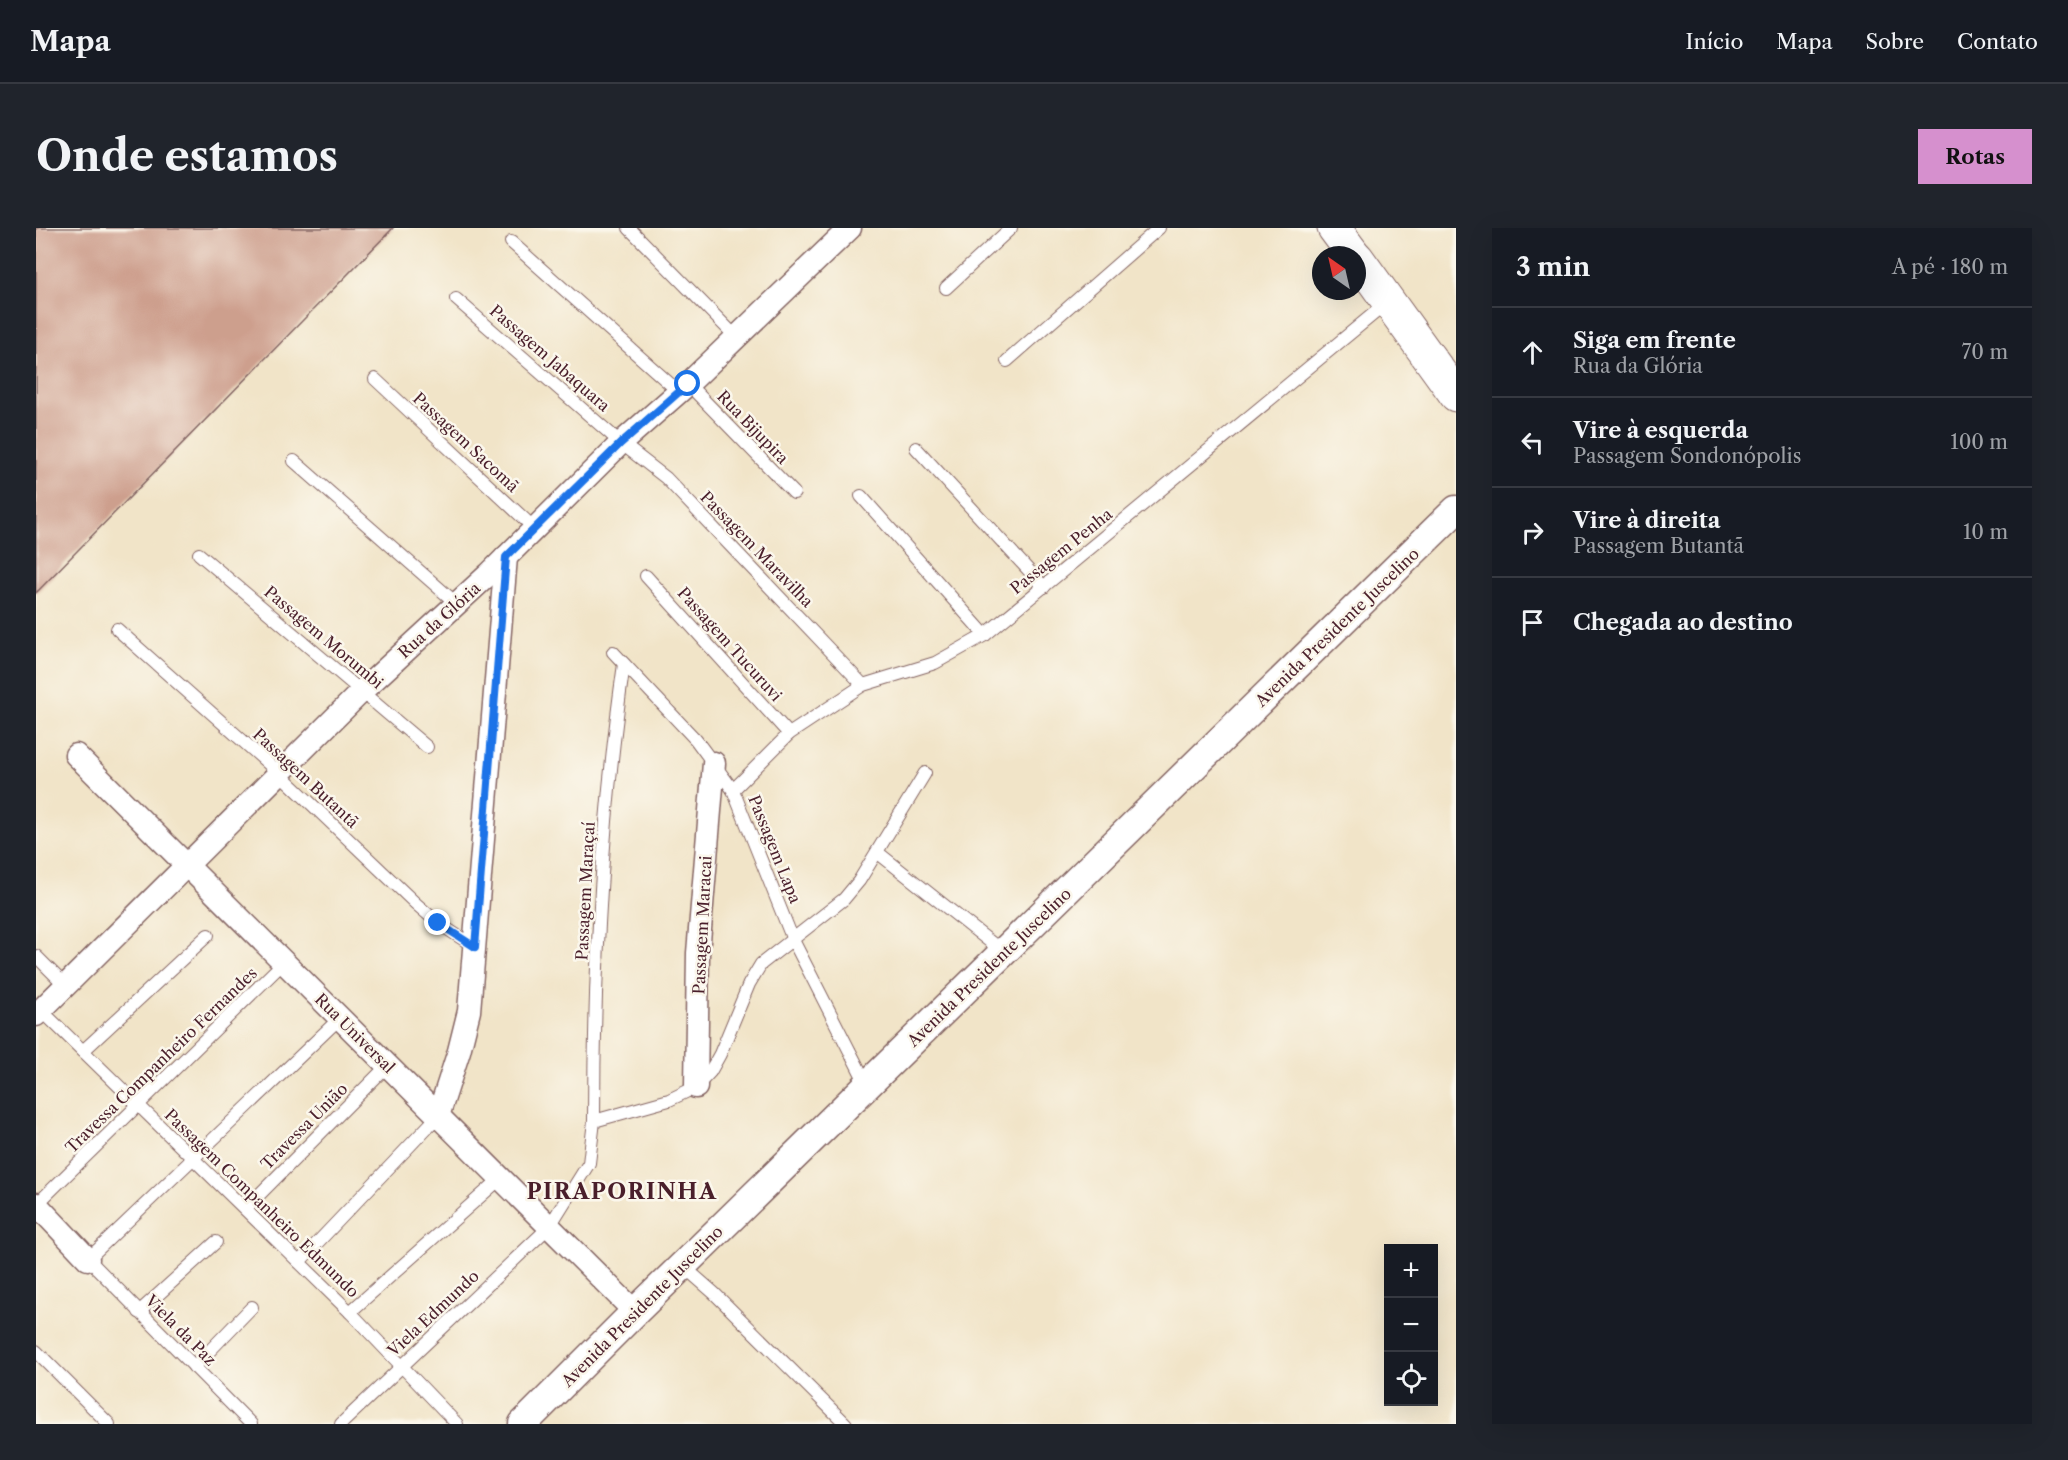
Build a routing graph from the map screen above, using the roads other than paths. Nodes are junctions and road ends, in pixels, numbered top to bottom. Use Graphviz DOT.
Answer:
graph roads {
  1 [pos="628,228"];
  2 [pos="850,228"];
  3 [pos="1011,228"];
  4 [pos="1159,228"];
  5 [pos="1334,228"];
  6 [pos="511,242"];
  7 [pos="1348,246"];
  8 [pos="1366,270"];
  9 [pos="946,288"];
  10 [pos="456,299"];
  11 [pos="1389,301"];
  12 [pos="736,338"];
  13 [pos="1006,361"];
  14 [pos="375,379"];
  15 [pos="684,388"];
  16 [pos="1456,395"];
  17 [pos="621,443"];
  18 [pos="916,448"];
  19 [pos="294,461"];
  20 [pos="795,493"];
  21 [pos="861,496"];
  22 [pos="1456,510"];
  23 [pos="535,529"];
  24 [pos="199,554"];
  25 [pos="506,557"];
  26 [pos="646,576"];
  27 [pos="1044,587"];
  28 [pos="457,604"];
  29 [pos="117,630"];
  30 [pos="985,635"];
  31 [pos="613,652"];
  32 [pos="624,664"];
  33 [pos="863,685"];
  34 [pos="363,690"];
  35 [pos="789,734"];
  36 [pos="427,747"];
  37 [pos="76,755"];
  38 [pos="714,763"];
  39 [pos="925,773"];
  40 [pos="280,774"];
  41 [pos="733,790"];
  42 [pos="878,852"];
  43 [pos="188,866"];
  44 [pos="208,934"];
  45 [pos="794,940"];
  46 [pos="475,947"];
  47 [pos="1004,952"];
  48 [pos="36,956"];
  49 [pos="284,962"];
  50 [pos="65,985"];
  51 [pos="38,1012"];
  52 [pos="340,1018"];
  53 [pos="83,1051"];
  54 [pos="388,1065"];
  55 [pos="867,1085"];
  56 [pos="696,1087"];
  57 [pos="138,1106"];
  58 [pos="438,1116"];
  59 [pos="594,1121"];
  60 [pos="192,1158"];
  61 [pos="501,1178"];
  62 [pos="36,1205"];
  63 [pos="245,1209"];
  64 [pos="549,1227"];
  65 [pos="216,1242"];
  66 [pos="88,1259"];
  67 [pos="299,1262"];
  68 [pos="682,1265"];
  69 [pos="252,1307"];
  70 [pos="139,1312"];
  71 [pos="350,1312"];
  72 [pos="635,1312"];
  73 [pos="36,1351"];
  74 [pos="401,1366"];
  75 [pos="194,1367"];
  76 [pos="534,1420"];
  77 [pos="109,1424"];
  78 [pos="251,1424"];
  79 [pos="341,1424"];
  80 [pos="457,1424"];
  81 [pos="846,1424"];
  1 -- 12 [label="lane"];
  2 -- 12 [label="street, Rua da Glória"];
  3 -- 9 [label="lane"];
  4 -- 13 [label="lane"];
  5 -- 7 [label="main road"];
  6 -- 15 [label="lane, Rua Bijupira"];
  8 -- 11 [label="main road"];
  10 -- 17 [label="lane, Passagem Jabaquara"];
  11 -- 16 [label="main road"];
  11 -- 27 [label="lane, Passagem Penha"];
  12 -- 15 [label="street, Rua da Glória"];
  14 -- 23 [label="lane, Passagem Sacomã"];
  15 -- 17 [label="street, Rua da Glória"];
  15 -- 20 [label="lane, Rua Bijupira"];
  17 -- 23 [label="street, Rua da Glória"];
  17 -- 33 [label="lane, Passagem Maravilha"];
  18 -- 27 [label="lane"];
  19 -- 28 [label="lane"];
  21 -- 30 [label="lane"];
  22 -- 47 [label="street, Avenida Presidente Juscelino"];
  23 -- 25 [label="street, Rua da Glória"];
  24 -- 34 [label="lane, Passagem Morumbi"];
  25 -- 28 [label="street, Rua da Glória"];
  25 -- 46 [label="street"];
  26 -- 35 [label="lane, Passagem Tucuruvi"];
  27 -- 30 [label="lane, Passagem Penha"];
  28 -- 34 [label="street, Rua da Glória"];
  29 -- 40 [label="lane, Passagem Butantã"];
  30 -- 33 [label="lane, Passagem Penha"];
  31 -- 32 [label="lane, Passagem Lapa"];
  32 -- 38 [label="lane, Passagem Lapa"];
  32 -- 59 [label="lane, Passagem Maraçaí"];
  33 -- 35 [label="lane, Passagem Penha"];
  34 -- 36 [label="lane, Passagem Morumbi"];
  34 -- 40 [label="street, Rua da Glória"];
  35 -- 41 [label="lane, Passagem Penha"];
  37 -- 43 [label="street, Rua Universal"];
  38 -- 41 [label="lane, Passagem Lapa"];
  38 -- 56 [label="street, Passagem Maracai"];
  39 -- 42 [label="lane"];
  40 -- 43 [label="street, Rua da Glória"];
  40 -- 46 [label="lane, Passagem Butantã"];
  41 -- 45 [label="lane, Passagem Lapa"];
  42 -- 45 [label="lane"];
  42 -- 47 [label="lane"];
  43 -- 49 [label="street, Rua Universal"];
  43 -- 50 [label="street, Rua da Glória"];
  44 -- 53 [label="lane"];
  45 -- 55 [label="lane, Passagem Lapa"];
  45 -- 56 [label="lane"];
  46 -- 58 [label="street"];
  47 -- 55 [label="street, Avenida Presidente Juscelino"];
  48 -- 50 [label="lane"];
  49 -- 52 [label="street, Rua Universal"];
  49 -- 57 [label="lane, Travessa Companheiro Fernandes"];
  50 -- 51 [label="street, Rua da Glória"];
  51 -- 53 [label="lane, Passagem Companheiro Edmundo"];
  52 -- 54 [label="street, Rua Universal"];
  52 -- 60 [label="lane"];
  53 -- 57 [label="lane, Passagem Companheiro Edmundo"];
  54 -- 58 [label="street, Rua Universal"];
  54 -- 63 [label="lane, Travessa União"];
  55 -- 68 [label="street, Avenida Presidente Juscelino"];
  56 -- 59 [label="lane"];
  57 -- 60 [label="lane, Passagem Companheiro Edmundo"];
  57 -- 62 [label="lane, Travessa Companheiro Fernandes"];
  58 -- 61 [label="street, Rua Universal"];
  58 -- 67 [label="lane"];
  59 -- 64 [label="lane, Passagem Maraçaí"];
  60 -- 63 [label="lane, Passagem Companheiro Edmundo"];
  60 -- 66 [label="lane"];
  61 -- 64 [label="street, Rua Universal"];
  61 -- 71 [label="lane"];
  62 -- 66 [label="street"];
  63 -- 67 [label="lane, Passagem Companheiro Edmundo"];
  64 -- 72 [label="street, Rua Universal"];
  64 -- 74 [label="lane, Viela Edmundo"];
  65 -- 70 [label="lane"];
  66 -- 70 [label="lane, Viela da Paz"];
  67 -- 71 [label="lane, Passagem Companheiro Edmundo"];
  68 -- 72 [label="street, Avenida Presidente Juscelino"];
  68 -- 81 [label="lane"];
  69 -- 75 [label="lane"];
  70 -- 75 [label="lane, Viela da Paz"];
  71 -- 74 [label="lane, Passagem Companheiro Edmundo"];
  72 -- 76 [label="street, Avenida Presidente Juscelino"];
  73 -- 77 [label="lane"];
  74 -- 79 [label="lane, Viela Edmundo"];
  74 -- 80 [label="lane, Passagem Companheiro Edmundo"];
  75 -- 78 [label="lane, Viela da Paz"];
}
